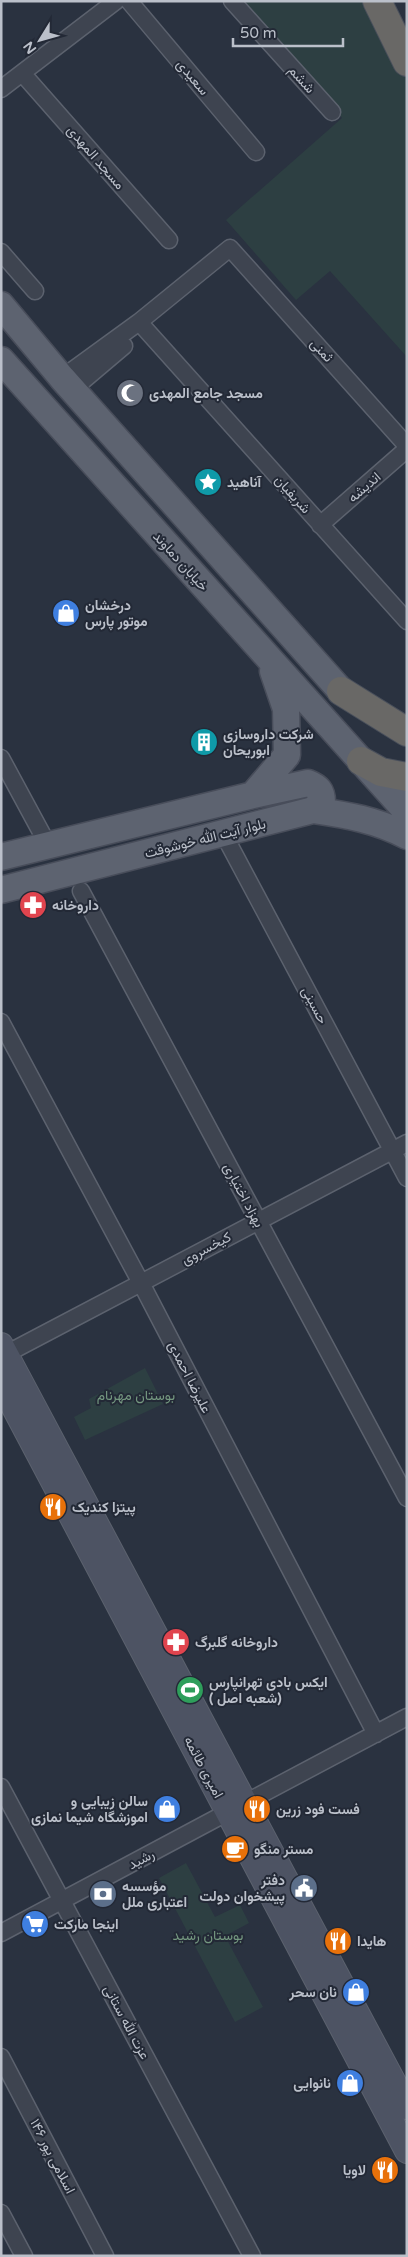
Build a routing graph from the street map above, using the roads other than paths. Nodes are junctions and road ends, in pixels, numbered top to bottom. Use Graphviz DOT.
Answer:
graph roads {
  1 [pos="116,1"];
  2 [pos="129,1"];
  3 [pos="232,1"];
  4 [pos="377,1"];
  5 [pos="392,1"];
  6 [pos="407,25"];
  7 [pos="407,62"];
  8 [pos="22,73"];
  9 [pos="1,89"];
  10 [pos="332,112"];
  11 [pos="256,152"];
  12 [pos="169,240"];
  13 [pos="1,252"];
  14 [pos="35,291"];
  15 [pos="1,305"];
  16 [pos="142,325"];
  17 [pos="1,360"];
  18 [pos="67,384"];
  19 [pos="405,441"];
  20 [pos="320,525"];
  21 [pos="407,621"];
  22 [pos="270,661"];
  23 [pos="341,691"];
  24 [pos="407,732"];
  25 [pos="1,758"];
  26 [pos="361,761"];
  27 [pos="407,776"];
  28 [pos="253,795"];
  29 [pos="313,810"];
  30 [pos="407,812"];
  31 [pos="223,833"];
  32 [pos="407,836"];
  33 [pos="48,846"];
  34 [pos="1,857"];
  35 [pos="1,890"];
  36 [pos="82,891"];
  37 [pos="1,1022"];
  38 [pos="407,1142"];
  39 [pos="392,1150"];
  40 [pos="407,1178"];
  41 [pos="258,1221"];
  42 [pos="141,1282"];
  43 [pos="4,1349"];
  44 [pos="1,1384"];
  45 [pos="407,1498"];
  46 [pos="407,1718"];
  47 [pos="376,1734"];
  48 [pos="1,1788"];
  49 [pos="236,1808"];
  50 [pos="62,1901"];
  51 [pos="1,1933"];
  52 [pos="1,2057"];
  53 [pos="407,2107"];
  54 [pos="407,2151"];
  55 [pos="1,2213"];
  56 [pos="24,2256"];
  57 [pos="104,2256"];
  58 [pos="252,2256"];
  1 -- 8 [label="street"];
  2 -- 11 [label="street, سعیدی"];
  3 -- 10 [label="street, ششم"];
  4 -- 7 [label="highway"];
  5 -- 6 [label="highway"];
  8 -- 9 [label="street"];
  8 -- 12 [label="street, مسجد المهدی"];
  13 -- 14 [label="street"];
  15 -- 18 [label="main road"];
  16 -- 18 [label="street"];
  16 -- 19 [label="street, ثمنی"];
  16 -- 20 [label="street, شریفیان"];
  17 -- 22 [label="main road, خیابان دماوند"];
  18 -- 23 [label="main road"];
  19 -- 20 [label="street, اندیشه"];
  20 -- 21 [label="street, شریفیان"];
  22 -- 26 [label="main road, خیابان دماوند"];
  22 -- 28 [label="main road"];
  23 -- 24 [label="highway"];
  25 -- 33 [label="street"];
  26 -- 27 [label="highway"];
  26 -- 30 [label="main road, خیابان دماوند"];
  28 -- 29 [label="main road"];
  28 -- 33 [label="main road"];
  29 -- 31 [label="main road, بلوار آیت الله خوشوقت"];
  29 -- 32 [label="main road, بلوار آیت الله خوشوقت"];
  31 -- 35 [label="main road, بلوار آیت الله خوشوقت"];
  31 -- 39 [label="street, حسینی"];
  33 -- 34 [label="main road"];
  36 -- 41 [label="street, بهزاد اختیاری"];
  37 -- 42 [label="street, علیرضا احمدی"];
  38 -- 39 [label="street, کیخسروی"];
  39 -- 40 [label="street, حسینی"];
  39 -- 41 [label="street, کیخسروی"];
  41 -- 42 [label="street, کیخسروی"];
  41 -- 45 [label="street, بهزاد اختیاری"];
  42 -- 43 [label="street, کیخسروی"];
  42 -- 47 [label="street, علیرضا احمدی"];
  43 -- 49 [label="main road, امیری طائمه"];
  44 -- 49 [label="main road, امیری طائمه"];
  46 -- 47 [label="street, رشید"];
  47 -- 49 [label="street, رشید"];
  48 -- 50 [label="street, عزت الله ستانی"];
  49 -- 50 [label="street, رشید"];
  49 -- 53 [label="main road, امیری طائمه"];
  49 -- 54 [label="main road, امیری طائمه"];
  50 -- 51 [label="street, رشید"];
  50 -- 58 [label="street, عزت الله ستانی"];
  52 -- 57 [label="street, ۱۴۶ اسلامی پور"];
  55 -- 56 [label="street"];
}
